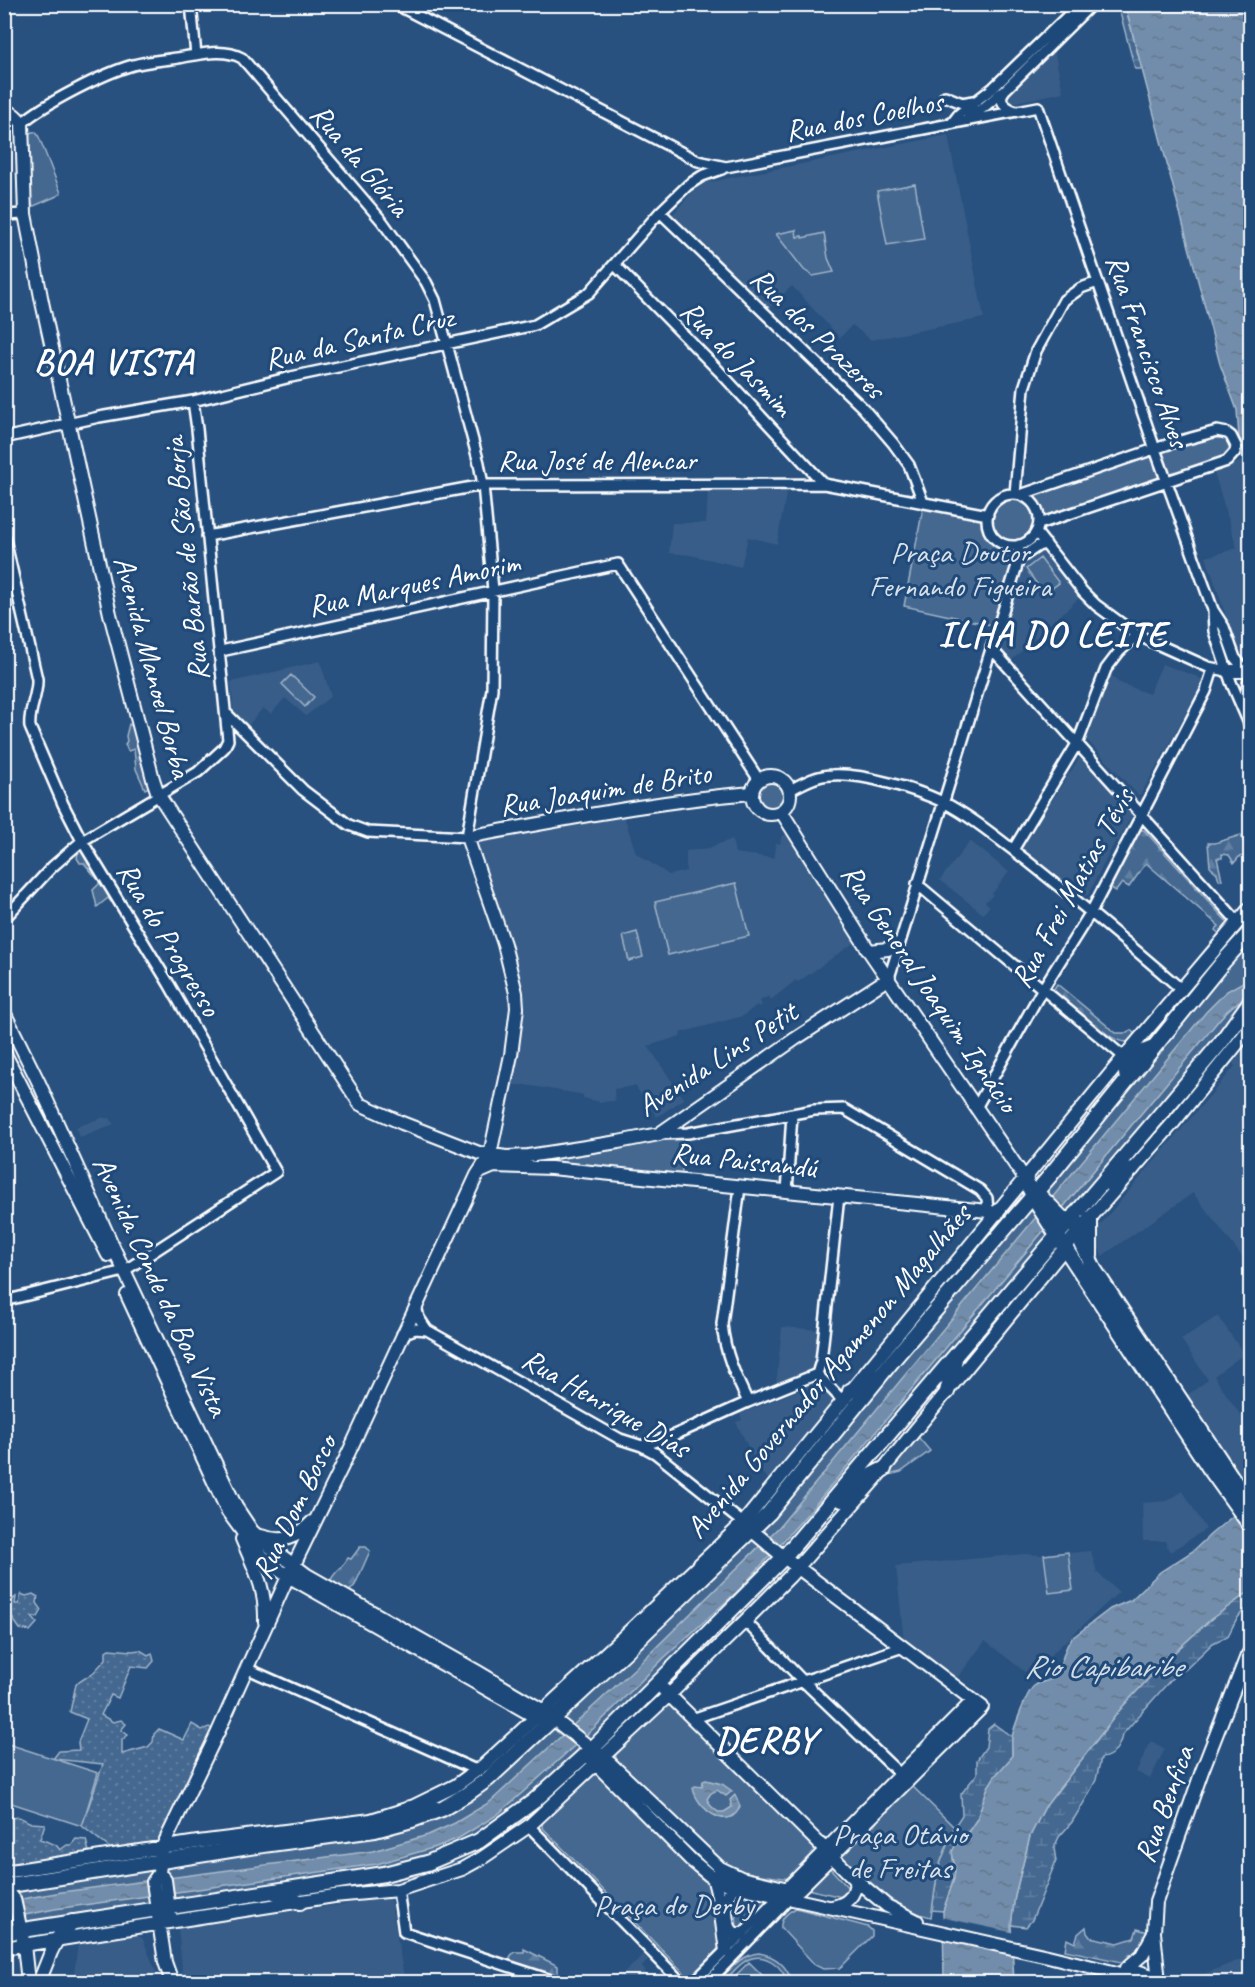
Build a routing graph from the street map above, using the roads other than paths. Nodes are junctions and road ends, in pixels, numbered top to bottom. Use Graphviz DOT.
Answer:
graph roads {
  1 [pos="191,4"];
  2 [pos="395,4"];
  3 [pos="1080,4"];
  4 [pos="1092,4"];
  5 [pos="1061,30"];
  6 [pos="196,55"];
  7 [pos="1006,89"];
  8 [pos="945,96"];
  9 [pos="981,98"];
  10 [pos="1038,107"];
  11 [pos="1019,110"];
  12 [pos="4,111"];
  13 [pos="1044,122"];
  14 [pos="22,123"];
  15 [pos="952,123"];
  16 [pos="698,161"];
  17 [pos="726,167"];
  18 [pos="688,185"];
  19 [pos="660,212"];
  20 [pos="25,214"];
  21 [pos="4,215"];
  22 [pos="615,266"];
  23 [pos="1098,282"];
  24 [pos="447,343"];
  25 [pos="193,401"];
  26 [pos="67,424"];
  27 [pos="4,438"];
  28 [pos="1155,449"];
  29 [pos="1168,482"];
  30 [pos="483,484"];
  31 [pos="824,484"];
  32 [pos="1018,495"];
  33 [pos="923,502"];
  34 [pos="988,515"];
  35 [pos="1054,519"];
  36 [pos="1038,528"];
  37 [pos="4,535"];
  38 [pos="207,536"];
  39 [pos="1045,543"];
  40 [pos="1018,545"];
  41 [pos="1019,559"];
  42 [pos="493,590"];
  43 [pos="1214,610"];
  44 [pos="1137,635"];
  45 [pos="991,648"];
  46 [pos="221,651"];
  47 [pos="1213,669"];
  48 [pos="1249,674"];
  49 [pos="1229,676"];
  50 [pos="1206,691"];
  51 [pos="226,713"];
  52 [pos="1250,723"];
  53 [pos="1078,742"];
  54 [pos="759,780"];
  55 [pos="790,790"];
  56 [pos="752,793"];
  57 [pos="158,794"];
  58 [pos="943,802"];
  59 [pos="781,811"];
  60 [pos="1141,815"];
  61 [pos="467,837"];
  62 [pos="82,841"];
  63 [pos="1013,850"];
  64 [pos="917,884"];
  65 [pos="1251,908"];
  66 [pos="1090,912"];
  67 [pos="4,919"];
  68 [pos="1238,922"];
  69 [pos="1251,932"];
  70 [pos="898,944"];
  71 [pos="869,951"];
  72 [pos="889,978"];
  73 [pos="1180,989"];
  74 [pos="1042,990"];
  75 [pos="1250,1002"];
  76 [pos="4,1012"];
  77 [pos="1251,1028"];
  78 [pos="1155,1047"];
  79 [pos="4,1052"];
  80 [pos="1124,1057"];
  81 [pos="1127,1081"];
  82 [pos="976,1106"];
  83 [pos="792,1114"];
  84 [pos="659,1134"];
  85 [pos="472,1151"];
  86 [pos="556,1151"];
  87 [pos="492,1160"];
  88 [pos="553,1169"];
  89 [pos="1132,1169"];
  90 [pos="477,1175"];
  91 [pos="1025,1179"];
  92 [pos="740,1187"];
  93 [pos="787,1192"];
  94 [pos="839,1196"];
  95 [pos="1090,1196"];
  96 [pos="1037,1198"];
  97 [pos="992,1212"];
  98 [pos="1069,1217"];
  99 [pos="1090,1218"];
  100 [pos="1055,1233"];
  101 [pos="1077,1233"];
  102 [pos="1065,1248"];
  103 [pos="1090,1258"];
  104 [pos="123,1271"];
  105 [pos="4,1301"];
  106 [pos="416,1306"];
  107 [pos="427,1330"];
  108 [pos="402,1334"];
  109 [pos="956,1355"];
  110 [pos="893,1360"];
  111 [pos="817,1374"];
  112 [pos="947,1392"];
  113 [pos="846,1396"];
  114 [pos="748,1402"];
  115 [pos="642,1446"];
  116 [pos="884,1469"];
  117 [pos="1246,1505"];
  118 [pos="823,1512"];
  119 [pos="318,1515"];
  120 [pos="236,1524"];
  121 [pos="1251,1525"];
  122 [pos="752,1531"];
  123 [pos="257,1535"];
  124 [pos="782,1556"];
  125 [pos="798,1567"];
  126 [pos="291,1571"];
  127 [pos="745,1622"];
  128 [pos="265,1629"];
  129 [pos="903,1647"];
  130 [pos="626,1651"];
  131 [pos="1251,1651"];
  132 [pos="589,1668"];
  133 [pos="248,1669"];
  134 [pos="802,1680"];
  135 [pos="657,1683"];
  136 [pos="669,1695"];
  137 [pos="977,1704"];
  138 [pos="692,1719"];
  139 [pos="549,1721"];
  140 [pos="589,1752"];
  141 [pos="476,1770"];
  142 [pos="900,1774"];
  143 [pos="410,1808"];
  144 [pos="442,1809"];
  145 [pos="529,1826"];
  146 [pos="287,1831"];
  147 [pos="263,1845"];
  148 [pos="162,1848"];
  149 [pos="829,1853"];
  150 [pos="4,1872"];
  151 [pos="159,1872"];
  152 [pos="712,1877"];
  153 [pos="856,1880"];
  154 [pos="734,1886"];
  155 [pos="4,1887"];
  156 [pos="398,1890"];
  157 [pos="272,1892"];
  158 [pos="788,1894"];
  159 [pos="162,1902"];
  160 [pos="300,1902"];
  161 [pos="829,1908"];
  162 [pos="72,1922"];
  163 [pos="165,1923"];
  164 [pos="914,1923"];
  165 [pos="141,1927"];
  166 [pos="21,1928"];
  167 [pos="1154,1932"];
  168 [pos="4,1933"];
  169 [pos="742,1934"];
  170 [pos="57,1940"];
  171 [pos="24,1946"];
  172 [pos="162,1947"];
  173 [pos="4,1948"];
  174 [pos="726,1951"];
  175 [pos="1040,1951"];
  176 [pos="1127,1968"];
  177 [pos="1160,1982"];
  178 [pos="28,1983"];
  179 [pos="39,1983"];
  180 [pos="172,1983"];
  181 [pos="557,1983"];
  182 [pos="681,1983"];
  183 [pos="694,1983"];
  184 [pos="708,1983"];
  185 [pos="1142,1983"];
  1 -- 6 [label="street"];
  2 -- 16 [label="street, Rua dos Coelhos"];
  3 -- 5 [label="street"];
  4 -- 5 [label="street"];
  5 -- 7 [label="street"];
  5 -- 9 [label="street"];
  6 -- 14 [label="street, Rua da Glória"];
  6 -- 24 [label="street, Rua da Glória"];
  7 -- 11 [label="street"];
  7 -- 15 [label="street"];
  8 -- 9 [label="street"];
  9 -- 15 [label="street"];
  10 -- 11 [label="street, Rua dos Coelhos"];
  10 -- 13 [label="street, Rua Francisco Alves"];
  11 -- 13 [label="street"];
  11 -- 15 [label="street, Rua dos Coelhos"];
  12 -- 14 [label="main road"];
  13 -- 23 [label="street, Rua Francisco Alves"];
  14 -- 20 [label="main road, Avenida Manoel Borba"];
  15 -- 17 [label="street, Rua dos Coelhos"];
  16 -- 17 [label="street, Rua dos Coelhos"];
  16 -- 18 [label="street"];
  17 -- 18 [label="street"];
  18 -- 19 [label="street, Rua da Santa Cruz"];
  19 -- 22 [label="street, Rua da Santa Cruz"];
  19 -- 33 [label="street, Rua dos Prazeres"];
  20 -- 21 [label="street"];
  20 -- 26 [label="main road, Avenida Manoel Borba"];
  22 -- 24 [label="street, Rua da Santa Cruz"];
  22 -- 31 [label="street, Rua do Jasmim"];
  23 -- 28 [label="street, Rua Francisco Alves"];
  23 -- 32 [label="street"];
  24 -- 25 [label="street, Rua da Santa Cruz"];
  24 -- 30 [label="street, Rua da Glória"];
  25 -- 26 [label="street, Rua da Santa Cruz"];
  25 -- 38 [label="street, Rua Barão de São Borja"];
  26 -- 27 [label="street, Rua da Santa Cruz"];
  26 -- 57 [label="main road, Avenida Manoel Borba"];
  28 -- 29 [label="street, Rua Francisco Alves"];
  28 -- 29 [label="street"];
  28 -- 32 [label="street"];
  29 -- 35 [label="street"];
  29 -- 43 [label="street, Rua Francisco Alves"];
  30 -- 31 [label="street, Rua José de Alencar"];
  30 -- 38 [label="street, Rua José de Alencar"];
  30 -- 42 [label="street, Rua da Glória"];
  31 -- 33 [label="street, Rua José de Alencar"];
  32 -- 34 [label="street"];
  32 -- 36 [label="street"];
  33 -- 34 [label="street, Rua José de Alencar"];
  34 -- 40 [label="street"];
  35 -- 36 [label="street"];
  35 -- 39 [label="street"];
  36 -- 39 [label="street"];
  36 -- 40 [label="street"];
  37 -- 62 [label="street, Rua do Progresso"];
  38 -- 46 [label="street, Rua Barão de São Borja"];
  39 -- 41 [label="street"];
  39 -- 44 [label="street"];
  40 -- 41 [label="street"];
  41 -- 45 [label="street"];
  42 -- 46 [label="street, Rua Marques Amorim"];
  42 -- 54 [label="street, Rua Marques Amorim"];
  42 -- 61 [label="street, Rua da Glória"];
  43 -- 48 [label="street, Rua Francisco Alves"];
  43 -- 49 [label="street, Rua Francisco Alves"];
  44 -- 47 [label="street"];
  44 -- 53 [label="street"];
  45 -- 53 [label="street"];
  45 -- 58 [label="street"];
  46 -- 51 [label="street, Rua Barão de São Borja"];
  47 -- 49 [label="street"];
  47 -- 50 [label="street, Rua Frei Matias Tévis"];
  48 -- 49 [label="main road"];
  48 -- 52 [label="main road"];
  49 -- 50 [label="street"];
  49 -- 52 [label="street, Rua Francisco Alves"];
  50 -- 60 [label="street, Rua Frei Matias Tévis"];
  51 -- 57 [label="street"];
  51 -- 61 [label="street, Rua Barão de São Borja"];
  53 -- 60 [label="street"];
  53 -- 63 [label="street"];
  54 -- 55 [label="main road"];
  54 -- 56 [label="main road"];
  55 -- 58 [label="street"];
  55 -- 59 [label="main road"];
  56 -- 59 [label="main road"];
  56 -- 61 [label="main road, Rua Joaquim de Brito"];
  57 -- 62 [label="street"];
  57 -- 85 [label="main road, Avenida Manoel Borba"];
  58 -- 63 [label="street"];
  58 -- 64 [label="street"];
  59 -- 71 [label="main road, Rua General Joaquim Ignácio"];
  60 -- 66 [label="street, Rua Frei Matias Tévis"];
  60 -- 68 [label="street"];
  61 -- 87 [label="main road, Rua Dom Bosco"];
  62 -- 67 [label="street"];
  62 -- 104 [label="street, Rua do Progresso"];
  63 -- 66 [label="street"];
  64 -- 70 [label="street"];
  64 -- 74 [label="street"];
  65 -- 68 [label="main road, Avenida Governador Agamenon Magalhães"];
  66 -- 73 [label="street"];
  66 -- 74 [label="street, Rua Frei Matias Tévis"];
  68 -- 73 [label="main road, Avenida Governador Agamenon Magalhães"];
  69 -- 78 [label="highway, Avenida Governador Agamenon Magalhães"];
  70 -- 71 [label="main road"];
  70 -- 72 [label="street"];
  71 -- 72 [label="main road, Rua General Joaquim Ignácio"];
  72 -- 82 [label="main road, Rua General Joaquim Ignácio"];
  72 -- 84 [label="main road, Avenida Lins Petit"];
  73 -- 80 [label="main road, Avenida Governador Agamenon Magalhães"];
  74 -- 80 [label="street"];
  74 -- 82 [label="street, Rua Frei Matias Tévis"];
  75 -- 95 [label="highway"];
  76 -- 104 [label="main road, Avenida Conde da Boa Vista"];
  77 -- 89 [label="main road"];
  78 -- 80 [label="highway"];
  78 -- 81 [label="highway, Avenida Governador Agamenon Magalhães"];
  79 -- 104 [label="main road, Avenida Conde da Boa Vista"];
  80 -- 81 [label="highway"];
  80 -- 91 [label="main road, Avenida Governador Agamenon Magalhães"];
  81 -- 96 [label="highway, Avenida Governador Agamenon Magalhães"];
  82 -- 91 [label="main road, Rua General Joaquim Ignácio"];
  83 -- 84 [label="street"];
  83 -- 93 [label="street"];
  83 -- 97 [label="street"];
  84 -- 86 [label="main road, Avenida Lins Petit"];
  85 -- 87 [label="main road, Avenida Manoel Borba"];
  85 -- 90 [label="main road"];
  86 -- 87 [label="main road, Avenida Lins Petit"];
  86 -- 88 [label="main road"];
  87 -- 88 [label="main road, Rua Paissandú"];
  87 -- 90 [label="main road, Rua Dom Bosco"];
  88 -- 92 [label="main road, Rua Paissandú"];
  89 -- 95 [label="highway"];
  89 -- 99 [label="main road"];
  90 -- 106 [label="main road, Rua Dom Bosco"];
  91 -- 96 [label="highway, Rua General Joaquim Ignácio"];
  91 -- 97 [label="main road, Avenida Governador Agamenon Magalhães"];
  92 -- 93 [label="main road, Rua Paissandú"];
  92 -- 114 [label="street"];
  93 -- 94 [label="main road, Rua Paissandú"];
  94 -- 97 [label="main road, Rua Paissandú"];
  94 -- 111 [label="street"];
  95 -- 98 [label="highway"];
  96 -- 98 [label="highway"];
  96 -- 100 [label="highway"];
  96 -- 110 [label="highway, Avenida Governador Agamenon Magalhães"];
  97 -- 113 [label="main road, Avenida Governador Agamenon Magalhães"];
  98 -- 100 [label="highway"];
  98 -- 101 [label="highway"];
  99 -- 101 [label="main road"];
  99 -- 103 [label="highway"];
  100 -- 102 [label="highway"];
  100 -- 109 [label="highway"];
  101 -- 102 [label="main road"];
  101 -- 103 [label="highway"];
  102 -- 112 [label="main road"];
  102 -- 117 [label="highway"];
  103 -- 117 [label="highway"];
  104 -- 105 [label="street"];
  104 -- 120 [label="main road, Avenida Conde da Boa Vista"];
  104 -- 123 [label="main road, Avenida Conde da Boa Vista"];
  106 -- 107 [label="street"];
  106 -- 108 [label="main road, Rua Dom Bosco"];
  107 -- 108 [label="street"];
  107 -- 115 [label="street, Rua Henrique Dias"];
  108 -- 119 [label="main road, Rua Dom Bosco"];
  109 -- 112 [label="highway"];
  109 -- 118 [label="highway"];
  110 -- 113 [label="highway"];
  110 -- 122 [label="highway, Avenida Governador Agamenon Magalhães"];
  111 -- 113 [label="street"];
  111 -- 114 [label="street"];
  112 -- 116 [label="main road"];
  113 -- 122 [label="main road, Avenida Governador Agamenon Magalhães"];
  114 -- 115 [label="street"];
  115 -- 122 [label="street, Rua Henrique Dias"];
  116 -- 118 [label="highway"];
  116 -- 125 [label="main road"];
  117 -- 121 [label="highway"];
  118 -- 124 [label="highway"];
  119 -- 123 [label="main road"];
  119 -- 126 [label="main road, Rua Dom Bosco"];
  120 -- 126 [label="main road, Avenida Conde da Boa Vista"];
  120 -- 128 [label="main road"];
  122 -- 124 [label="main road, Rua Henrique Dias"];
  122 -- 130 [label="highway, Avenida Governador Agamenon Magalhães"];
  122 -- 132 [label="main road, Avenida Governador Agamenon Magalhães"];
  123 -- 126 [label="main road, Avenida Conde da Boa Vista"];
  124 -- 125 [label="main road, Rua Henrique Dias"];
  124 -- 135 [label="highway"];
  125 -- 127 [label="main road"];
  125 -- 129 [label="main road, Rua Henrique Dias"];
  126 -- 128 [label="main road, Rua Dom Bosco"];
  126 -- 139 [label="main road"];
  127 -- 134 [label="street"];
  127 -- 136 [label="main road"];
  128 -- 133 [label="main road, Rua Dom Bosco"];
  129 -- 134 [label="street"];
  129 -- 137 [label="main road, Rua Henrique Dias"];
  130 -- 132 [label="highway"];
  130 -- 139 [label="highway, Avenida Governador Agamenon Magalhães"];
  131 -- 167 [label="main road, Rua Benfica"];
  132 -- 139 [label="main road, Avenida Governador Agamenon Magalhães"];
  133 -- 141 [label="street"];
  133 -- 148 [label="main road, Rua Dom Bosco"];
  134 -- 138 [label="street"];
  134 -- 142 [label="street"];
  135 -- 136 [label="main road"];
  135 -- 140 [label="highway"];
  136 -- 138 [label="main road"];
  136 -- 140 [label="main road"];
  137 -- 142 [label="main road"];
  137 -- 149 [label="main road"];
  138 -- 149 [label="main road"];
  139 -- 140 [label="main road"];
  139 -- 141 [label="main road, Avenida Governador Agamenon Magalhães"];
  139 -- 144 [label="highway, Avenida Governador Agamenon Magalhães"];
  140 -- 145 [label="main road"];
  140 -- 152 [label="main road"];
  140 -- 157 [label="highway"];
  140 -- 158 [label="main road"];
  141 -- 143 [label="main road, Avenida Governador Agamenon Magalhães"];
  142 -- 149 [label="main road"];
  143 -- 144 [label="highway"];
  143 -- 146 [label="main road, Avenida Governador Agamenon Magalhães"];
  144 -- 147 [label="highway, Avenida Governador Agamenon Magalhães"];
  145 -- 156 [label="main road"];
  145 -- 182 [label="street"];
  146 -- 147 [label="highway"];
  146 -- 148 [label="main road, Avenida Governador Agamenon Magalhães"];
  147 -- 151 [label="highway, Avenida Governador Agamenon Magalhães"];
  148 -- 150 [label="main road, Avenida Governador Agamenon Magalhães"];
  148 -- 151 [label="main road, Rua Dom Bosco"];
  149 -- 153 [label="main road"];
  149 -- 158 [label="main road"];
  151 -- 155 [label="highway, Avenida Governador Agamenon Magalhães"];
  151 -- 159 [label="main road, Rua Dom Bosco"];
  152 -- 154 [label="main road"];
  152 -- 174 [label="main road"];
  153 -- 161 [label="main road"];
  153 -- 164 [label="main road"];
  154 -- 158 [label="main road"];
  154 -- 169 [label="main road"];
  155 -- 166 [label="main road"];
  156 -- 160 [label="main road"];
  156 -- 181 [label="street"];
  157 -- 159 [label="highway"];
  157 -- 160 [label="highway"];
  158 -- 161 [label="main road"];
  158 -- 169 [label="street"];
  158 -- 184 [label="street"];
  159 -- 162 [label="highway"];
  159 -- 163 [label="main road, Rua Dom Bosco"];
  160 -- 163 [label="main road"];
  161 -- 164 [label="main road"];
  162 -- 166 [label="highway"];
  162 -- 170 [label="highway"];
  163 -- 165 [label="main road"];
  163 -- 172 [label="main road, Rua Dom Bosco"];
  164 -- 175 [label="main road"];
  165 -- 170 [label="main road"];
  165 -- 172 [label="main road"];
  166 -- 168 [label="highway"];
  166 -- 171 [label="main road"];
  167 -- 176 [label="main road"];
  167 -- 177 [label="main road, Rua Benfica"];
  169 -- 174 [label="street"];
  170 -- 171 [label="main road"];
  170 -- 179 [label="main road"];
  171 -- 173 [label="main road"];
  171 -- 178 [label="main road"];
  172 -- 180 [label="main road, Rua Dom Bosco"];
  174 -- 183 [label="street"];
  175 -- 176 [label="main road"];
  175 -- 185 [label="main road"];
  176 -- 177 [label="main road"];
}
